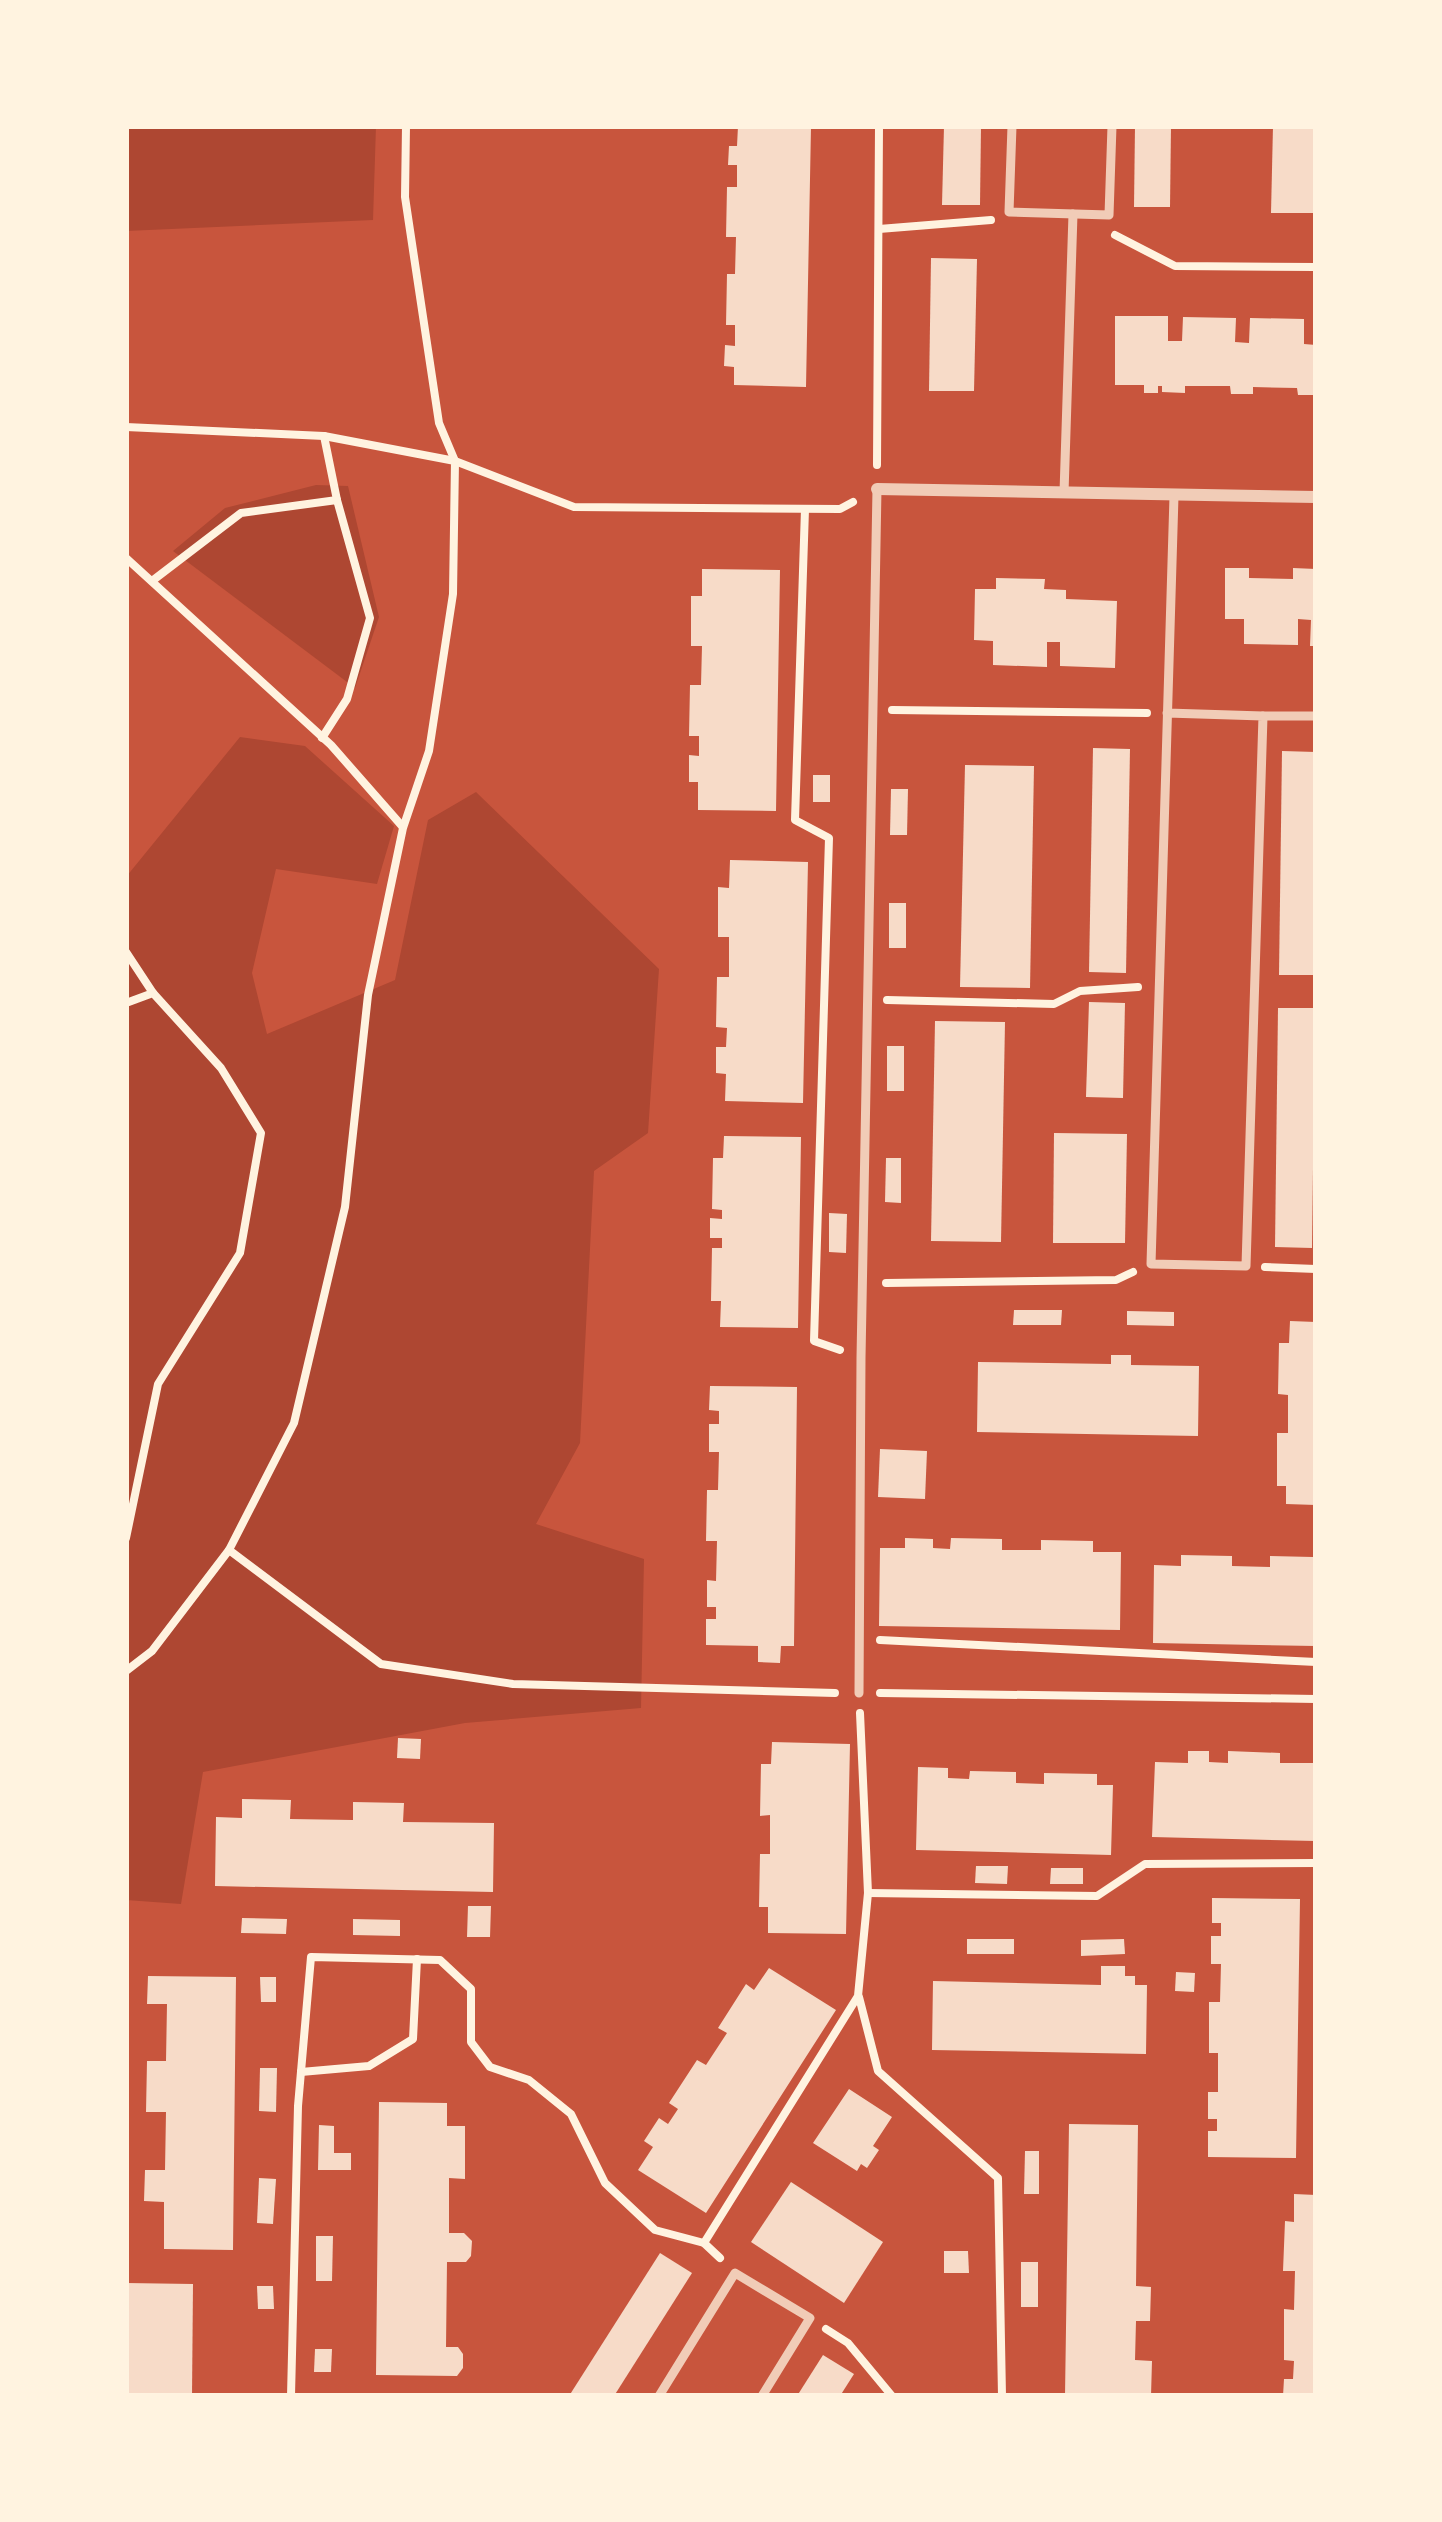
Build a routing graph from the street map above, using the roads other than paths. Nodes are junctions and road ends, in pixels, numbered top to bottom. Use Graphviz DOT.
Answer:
graph roads {
  1 [pos="1012,126"];
  2 [pos="1112,126"];
  3 [pos="1073,214"];
  4 [pos="877,489"];
  5 [pos="1064,493"];
  6 [pos="1174,496"];
  7 [pos="1316,497"];
  8 [pos="1167,713"];
  9 [pos="1263,716"];
  10 [pos="1316,716"];
  11 [pos="859,1693"];
  12 [pos="659,2396"];
  13 [pos="762,2396"];
  1 -- 3 [label="lane"];
  2 -- 3 [label="lane"];
  3 -- 5 [label="lane"];
  4 -- 5 [label="street"];
  4 -- 11 [label="lane"];
  5 -- 6 [label="street"];
  6 -- 7 [label="street"];
  6 -- 8 [label="lane"];
  8 -- 9 [label="lane"];
  8 -- 9 [label="lane"];
  9 -- 10 [label="lane"];
  12 -- 13 [label="lane"];
}
